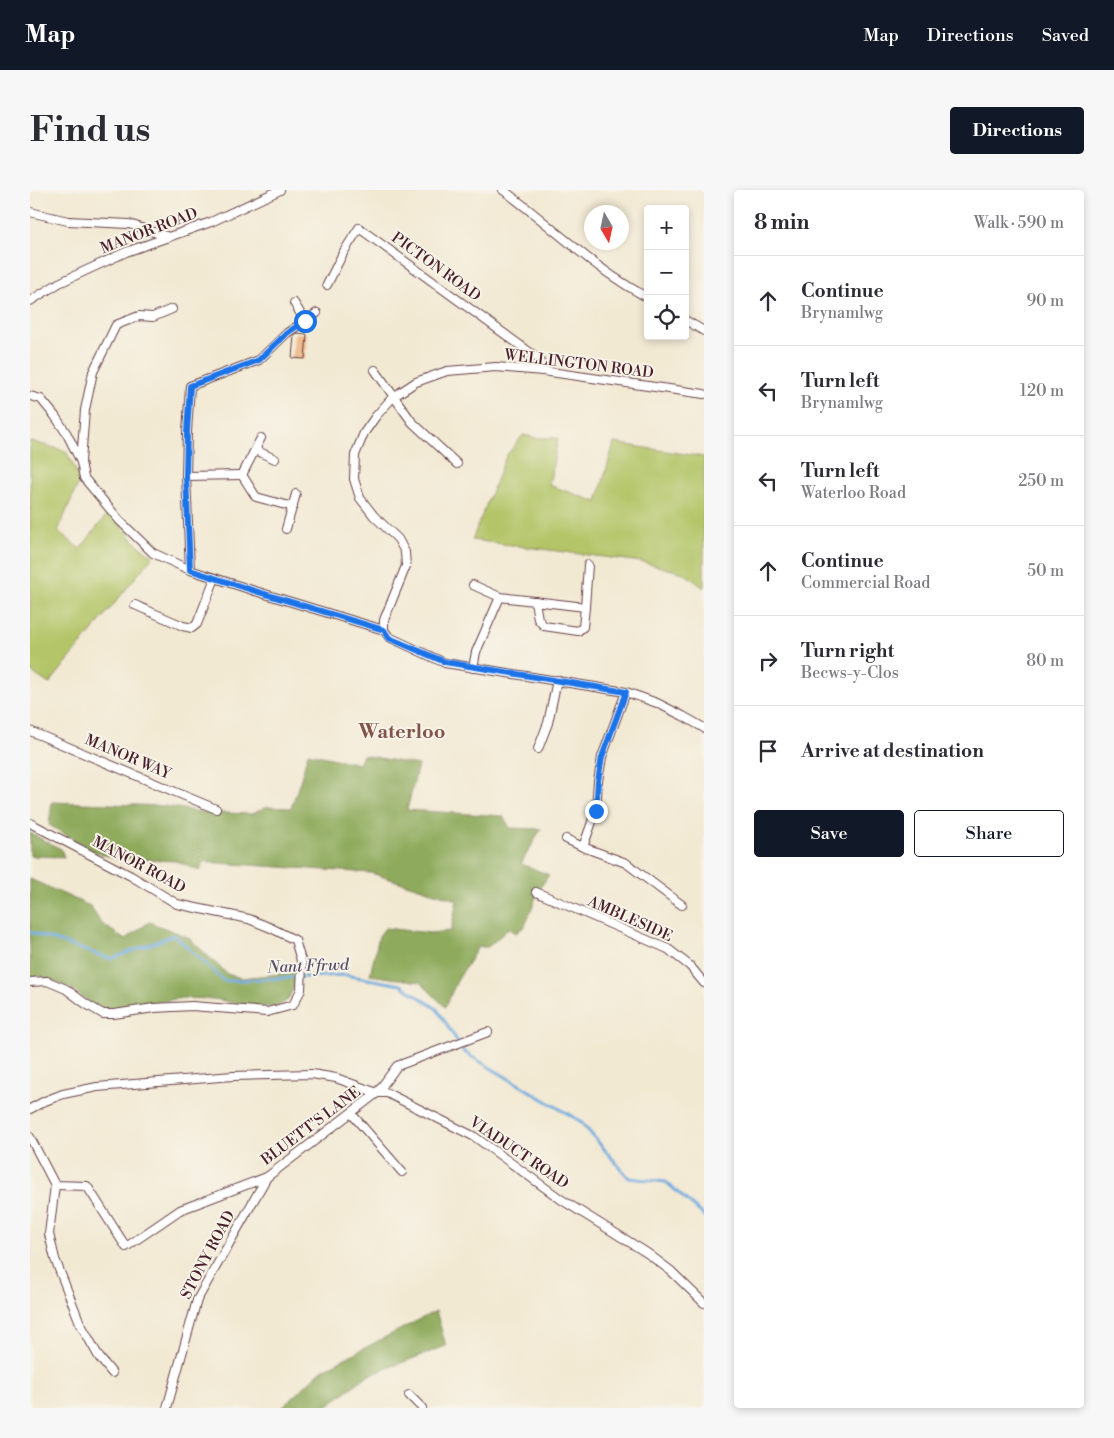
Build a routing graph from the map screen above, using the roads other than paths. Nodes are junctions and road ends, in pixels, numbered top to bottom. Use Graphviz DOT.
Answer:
graph roads {
  1 [pos="280,190"];
  2 [pos="503,190"];
  3 [pos="30,212"];
  4 [pos="169,237"];
  5 [pos="328,285"];
  6 [pos="644,296"];
  7 [pos="30,301"];
  8 [pos="294,303"];
  9 [pos="172,310"];
  10 [pos="317,313"];
  11 [pos="305,321"];
  12 [pos="689,322"];
  13 [pos="704,330"];
  14 [pos="375,370"];
  15 [pos="544,371"];
  16 [pos="704,394"];
  17 [pos="30,396"];
  18 [pos="393,397"];
  19 [pos="261,438"];
  20 [pos="255,450"];
  21 [pos="275,459"];
  22 [pos="81,462"];
  23 [pos="457,464"];
  24 [pos="242,475"];
  25 [pos="186,476"];
  26 [pos="296,494"];
  27 [pos="293,507"];
  28 [pos="286,529"];
  29 [pos="588,565"];
  30 [pos="190,570"];
  31 [pos="215,578"];
  32 [pos="473,585"];
  33 [pos="500,597"];
  34 [pos="535,601"];
  35 [pos="135,605"];
  36 [pos="585,607"];
  37 [pos="384,630"];
  38 [pos="474,668"];
  39 [pos="557,680"];
  40 [pos="626,692"];
  41 [pos="704,728"];
  42 [pos="30,731"];
  43 [pos="538,749"];
  44 [pos="216,809"];
  45 [pos="30,823"];
  46 [pos="566,839"];
  47 [pos="583,847"];
  48 [pos="536,892"];
  49 [pos="682,905"];
  50 [pos="30,982"];
  51 [pos="704,983"];
  52 [pos="488,1032"];
  53 [pos="377,1093"];
  54 [pos="30,1109"];
  55 [pos="351,1113"];
  56 [pos="30,1137"];
  57 [pos="402,1172"];
  58 [pos="267,1177"];
  59 [pos="55,1185"];
  60 [pos="704,1303"];
  61 [pos="112,1374"];
  62 [pos="409,1396"];
  63 [pos="167,1408"];
  64 [pos="422,1408"];
  1 -- 4 [label="street, MANOR ROAD"];
  2 -- 6 [label="street"];
  3 -- 4 [label="street"];
  4 -- 7 [label="street, MANOR ROAD"];
  5 -- 15 [label="street, PICTON ROAD"];
  8 -- 11 [label="street"];
  9 -- 22 [label="street"];
  10 -- 11 [label="street"];
  11 -- 25 [label="street"];
  12 -- 13 [label="street"];
  14 -- 18 [label="street"];
  15 -- 16 [label="street, WELLINGTON ROAD"];
  15 -- 18 [label="street, WELLINGTON ROAD"];
  17 -- 22 [label="street"];
  18 -- 23 [label="street"];
  18 -- 37 [label="street, WELLINGTON ROAD"];
  19 -- 20 [label="street"];
  20 -- 21 [label="street"];
  20 -- 24 [label="street"];
  22 -- 30 [label="street"];
  24 -- 25 [label="street"];
  24 -- 27 [label="street"];
  25 -- 30 [label="street"];
  26 -- 27 [label="street"];
  27 -- 28 [label="street"];
  29 -- 36 [label="street"];
  30 -- 31 [label="street"];
  31 -- 35 [label="street"];
  31 -- 37 [label="street"];
  32 -- 33 [label="street"];
  33 -- 34 [label="street"];
  33 -- 38 [label="street"];
  34 -- 36 [label="street"];
  34 -- 36 [label="street"];
  37 -- 38 [label="street"];
  38 -- 39 [label="street"];
  39 -- 40 [label="street"];
  39 -- 43 [label="street"];
  40 -- 41 [label="street"];
  40 -- 47 [label="street"];
  42 -- 44 [label="street, MANOR WAY"];
  45 -- 50 [label="street, MANOR ROAD"];
  46 -- 47 [label="street"];
  47 -- 49 [label="street"];
  48 -- 51 [label="street, AMBLESIDE"];
  52 -- 53 [label="street, BLUETT'S LANE"];
  53 -- 54 [label="street, VIADUCT ROAD"];
  53 -- 55 [label="street, BLUETT'S LANE"];
  53 -- 60 [label="street, VIADUCT ROAD"];
  55 -- 57 [label="street"];
  55 -- 58 [label="street, BLUETT'S LANE"];
  56 -- 59 [label="street"];
  58 -- 59 [label="street, BLUETT'S LANE"];
  58 -- 63 [label="street, STONY ROAD"];
  59 -- 61 [label="street"];
  62 -- 64 [label="street"];
}
